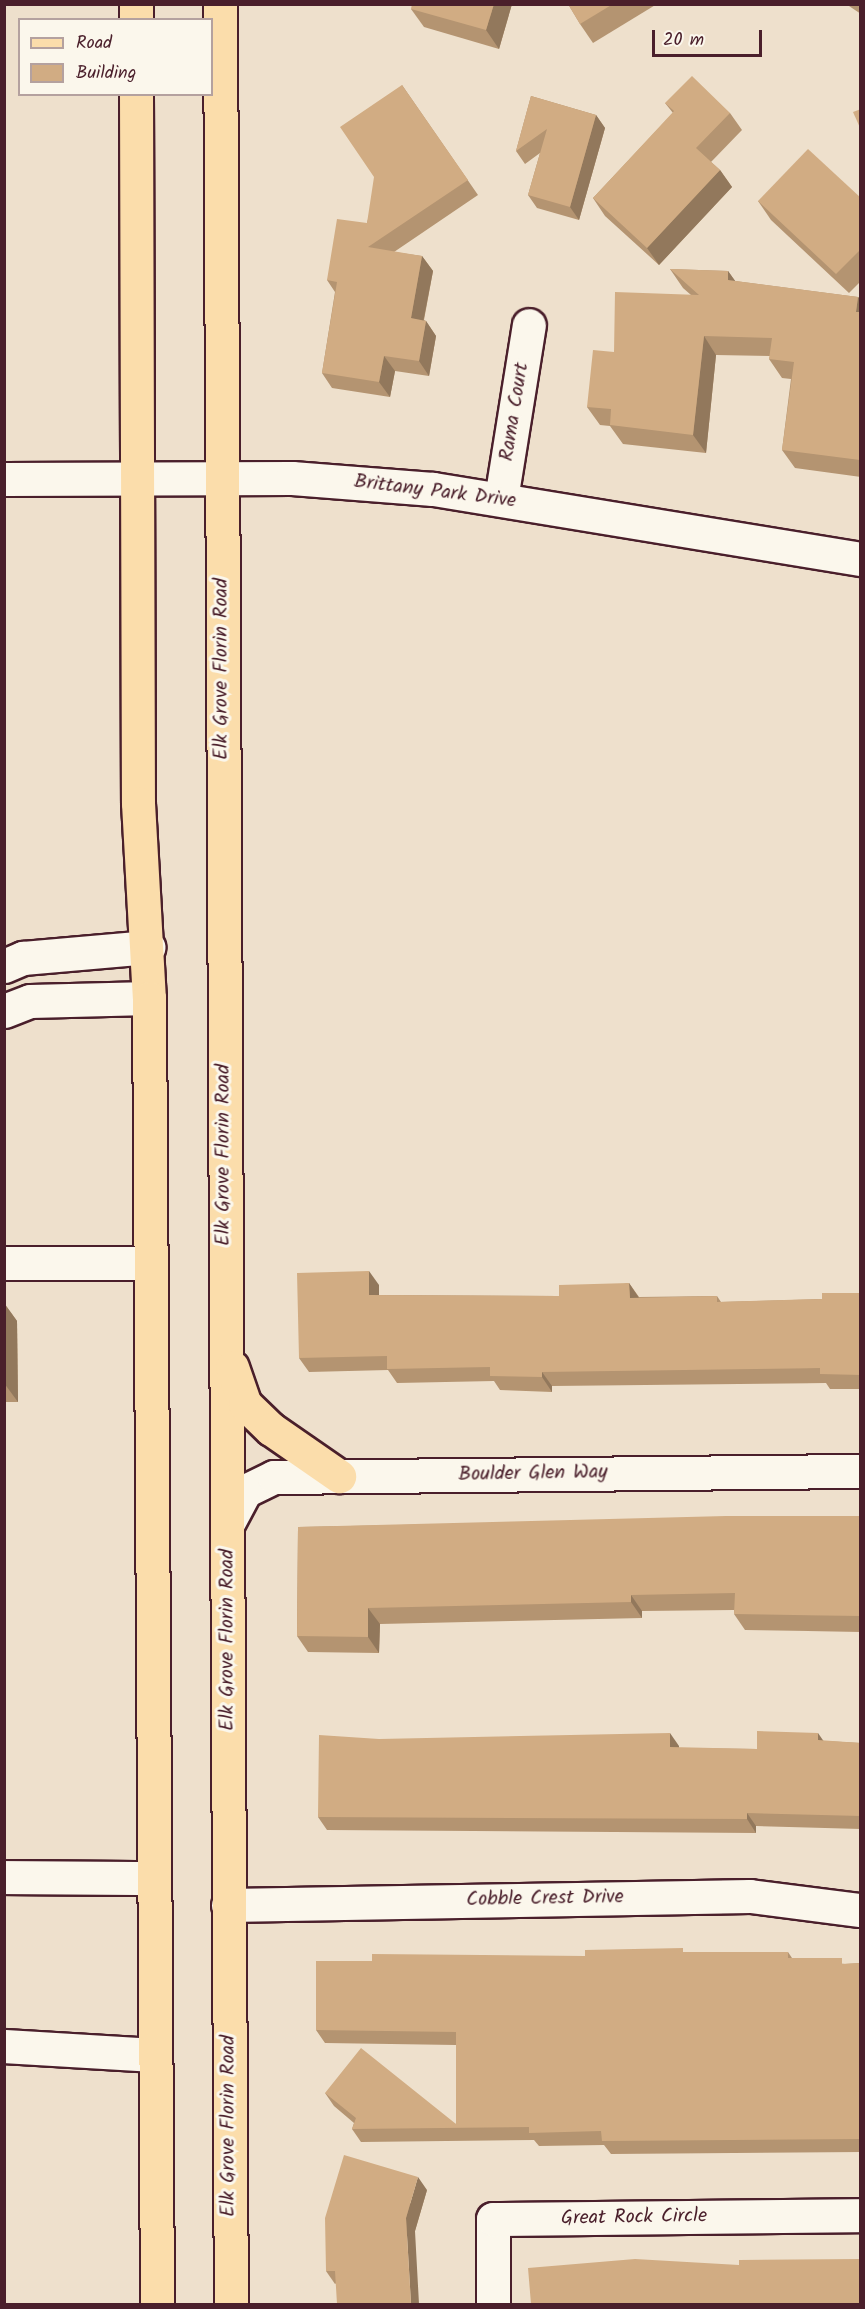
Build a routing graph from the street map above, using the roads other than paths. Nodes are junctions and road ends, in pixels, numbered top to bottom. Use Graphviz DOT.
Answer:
graph roads {
  1 [pos="220,4"];
  2 [pos="136,96"];
  3 [pos="529,325"];
  4 [pos="4,479"];
  5 [pos="220,480"];
  6 [pos="137,481"];
  7 [pos="501,499"];
  8 [pos="861,559"];
  9 [pos="149,947"];
  10 [pos="4,966"];
  11 [pos="150,998"];
  12 [pos="4,1011"];
  13 [pos="4,1263"];
  14 [pos="151,1263"];
  15 [pos="225,1349"];
  16 [pos="861,1471"];
  17 [pos="339,1476"];
  18 [pos="228,1523"];
  19 [pos="4,1877"];
  20 [pos="154,1878"];
  21 [pos="228,1905"];
  22 [pos="861,1910"];
  23 [pos="4,2046"];
  24 [pos="155,2055"];
  25 [pos="861,2215"];
  26 [pos="157,2304"];
  27 [pos="231,2304"];
  28 [pos="493,2304"];
  1 -- 5 [label="main road, Elk Grove Florin Road"];
  2 -- 6 [label="main road"];
  3 -- 7 [label="street, Rama Court"];
  4 -- 6 [label="street, Brittany Park Drive"];
  5 -- 6 [label="street, Brittany Park Drive"];
  5 -- 7 [label="street, Brittany Park Drive"];
  5 -- 15 [label="main road, Elk Grove Florin Road"];
  6 -- 9 [label="main road"];
  7 -- 8 [label="street, Brittany Park Drive"];
  9 -- 10 [label="street"];
  9 -- 11 [label="main road"];
  11 -- 12 [label="street"];
  11 -- 14 [label="main road"];
  13 -- 14 [label="street"];
  14 -- 20 [label="main road"];
  15 -- 17 [label="main road"];
  15 -- 18 [label="main road, Elk Grove Florin Road"];
  16 -- 17 [label="street, Boulder Glen Way"];
  17 -- 18 [label="street, Boulder Glen Way"];
  18 -- 21 [label="main road, Elk Grove Florin Road"];
  19 -- 20 [label="street"];
  20 -- 24 [label="main road"];
  21 -- 22 [label="street, Cobble Crest Drive"];
  21 -- 27 [label="main road, Elk Grove Florin Road"];
  23 -- 24 [label="street"];
  24 -- 26 [label="main road"];
  25 -- 28 [label="street, Great Rock Circle"];
}
